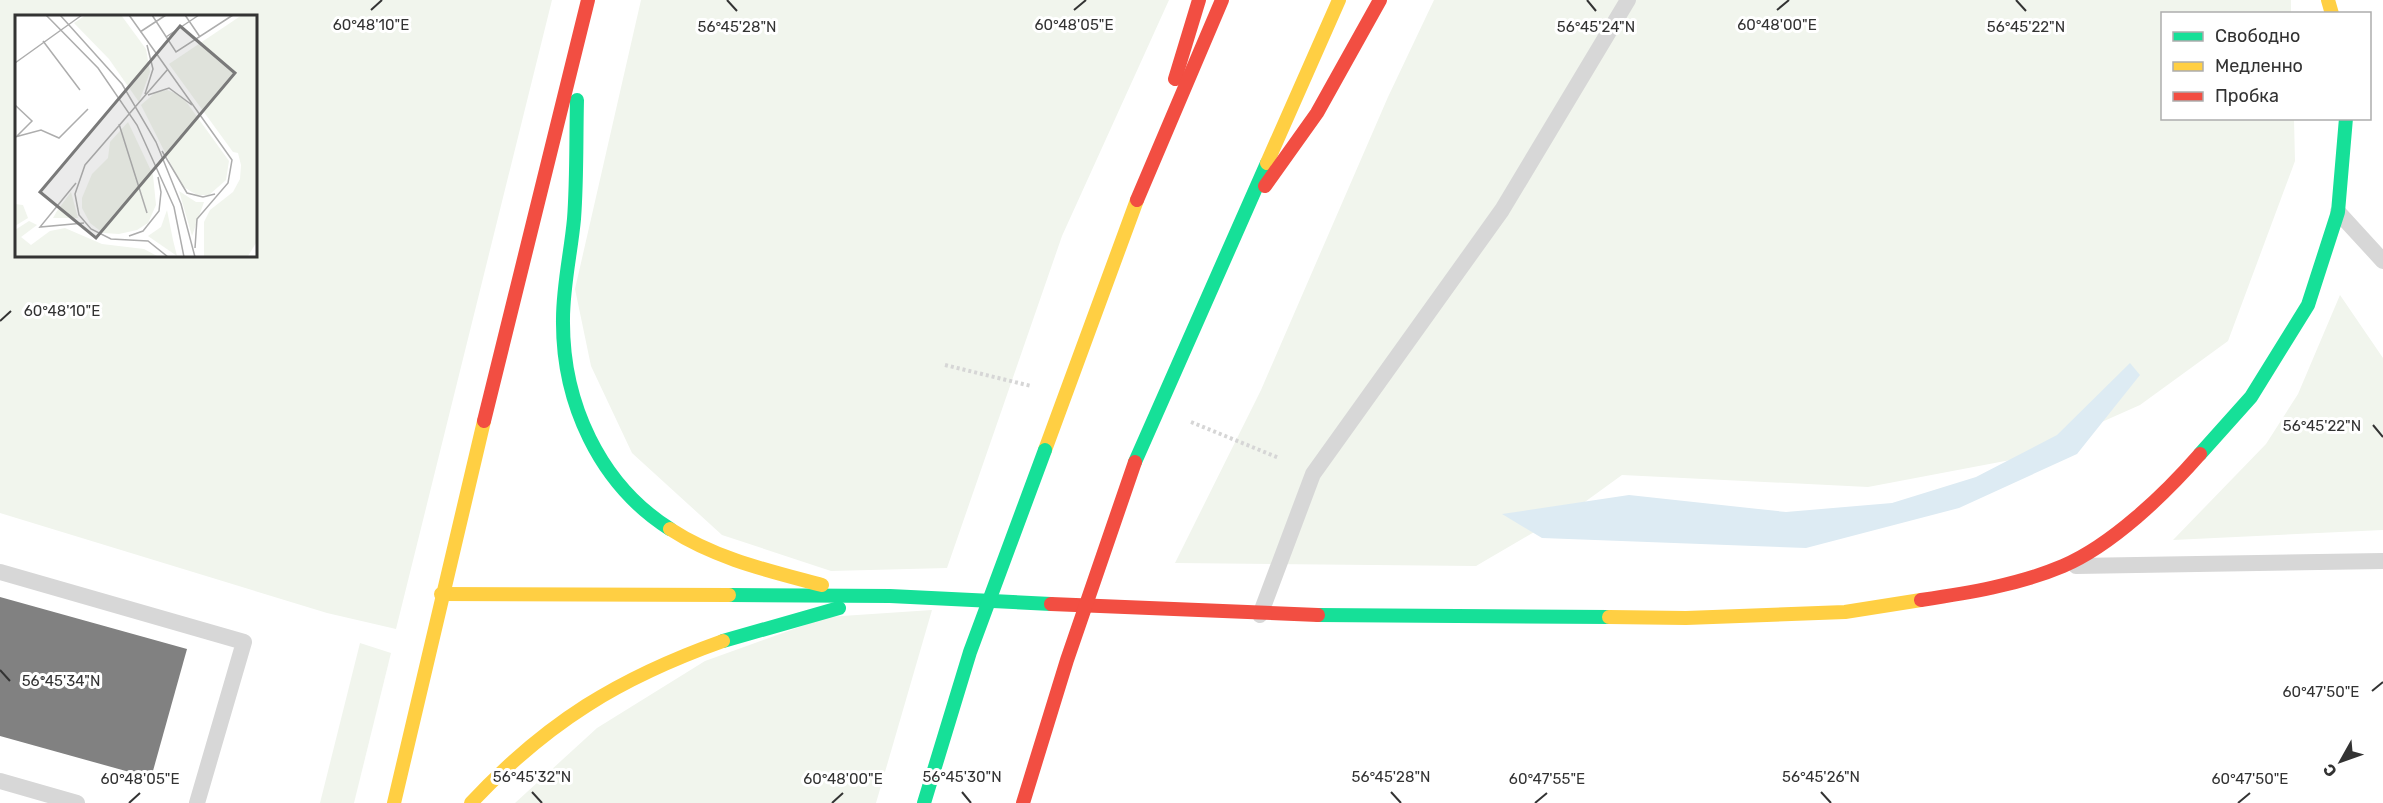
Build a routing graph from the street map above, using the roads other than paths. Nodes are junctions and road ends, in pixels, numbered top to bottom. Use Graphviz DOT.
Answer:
graph roads {
  1 [pos="588,0"];
  2 [pos="1199,0"];
  3 [pos="1222,0"];
  4 [pos="1339,0"];
  5 [pos="1380,0"];
  6 [pos="1628,0"];
  7 [pos="579,39"];
  8 [pos="2346,120"];
  9 [pos="1146,175"];
  10 [pos="2338,212"];
  11 [pos="1239,224"];
  12 [pos="2383,261"];
  13 [pos="2383,561"];
  14 [pos="2063,566"];
  15 [pos="0,572"];
  16 [pos="441,594"];
  17 [pos="861,596"];
  18 [pos="890,596"];
  19 [pos="1260,615"];
  20 [pos="0,781"];
  21 [pos="77,803"];
  22 [pos="197,803"];
  23 [pos="394,803"];
  24 [pos="471,803"];
  25 [pos="924,803"];
  26 [pos="1023,803"];
  1 -- 7 [label="main road"];
  2 -- 9 [label="main road"];
  3 -- 9 [label="main road"];
  4 -- 11 [label="main road"];
  5 -- 11 [label="main road"];
  6 -- 19 [label="lane"];
  7 -- 16 [label="main road"];
  7 -- 17 [label="main road"];
  8 -- 10 [label="main road"];
  9 -- 25 [label="main road, bridge"];
  10 -- 12 [label="lane"];
  10 -- 14 [label="main road"];
  11 -- 26 [label="main road, bridge"];
  13 -- 14 [label="lane"];
  14 -- 19 [label="main road"];
  15 -- 22 [label="lane"];
  16 -- 17 [label="main road"];
  16 -- 23 [label="main road"];
  17 -- 18 [label="main road"];
  18 -- 19 [label="main road"];
  18 -- 24 [label="main road"];
  20 -- 21 [label="lane"];
}
